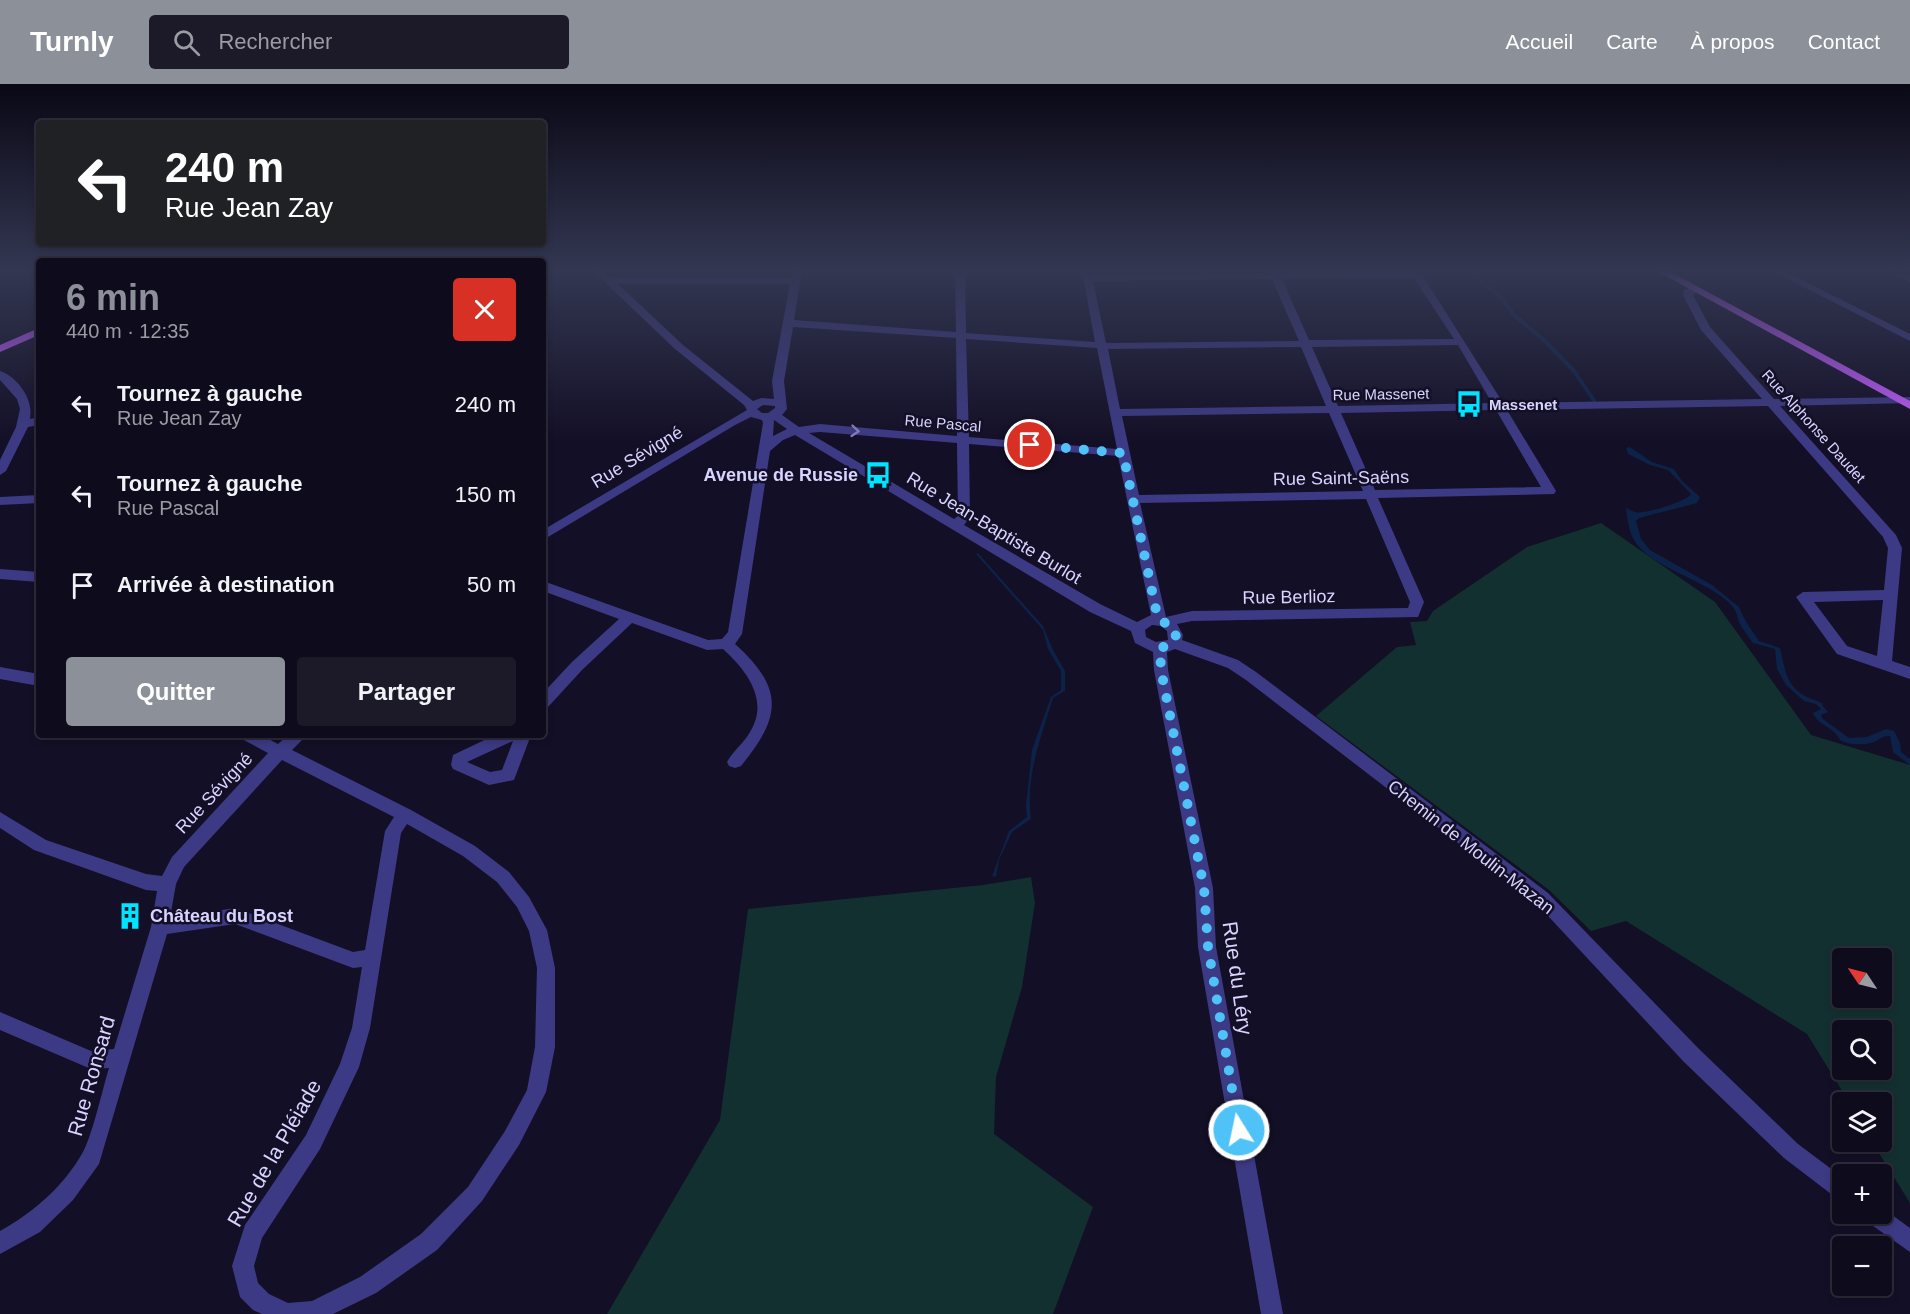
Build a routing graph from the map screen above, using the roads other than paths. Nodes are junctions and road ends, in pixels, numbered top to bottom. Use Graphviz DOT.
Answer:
graph roads {
  1 [pos="659,327"];
  2 [pos="786,327"];
  3 [pos="851,327"];
  4 [pos="962,327"];
  5 [pos="1096,327"];
  6 [pos="1298,327"];
  7 [pos="1451,327"];
  8 [pos="1705,327"];
  9 [pos="1767,327"];
  10 [pos="1889,327"];
  11 [pos="36,332"];
  12 [pos="962,335"];
  13 [pos="1910,338"];
  14 [pos="1461,342"];
  15 [pos="1305,343"];
  16 [pos="1100,346"];
  17 [pos="0,349"];
  18 [pos="0,374"];
  19 [pos="778,381"];
  20 [pos="1907,402"];
  21 [pos="778,403"];
  22 [pos="1773,404"];
  23 [pos="758,405"];
  24 [pos="1499,407"];
  25 [pos="1334,410"];
  26 [pos="1115,413"];
  27 [pos="771,416"];
  28 [pos="36,422"];
  29 [pos="24,424"];
  30 [pos="796,431"];
  31 [pos="964,440"];
  32 [pos="765,450"];
  33 [pos="1123,453"];
  34 [pos="0,471"];
  35 [pos="1371,496"];
  36 [pos="36,499"];
  37 [pos="1133,500"];
  38 [pos="0,501"];
  39 [pos="955,526"];
  40 [pos="546,534"];
  41 [pos="0,574"];
  42 [pos="36,578"];
  43 [pos="546,587"];
  44 [pos="1891,595"];
  45 [pos="630,617"];
  46 [pos="1164,622"];
  47 [pos="1138,628"];
  48 [pos="726,644"];
  49 [pos="1167,645"];
  50 [pos="1884,664"];
  51 [pos="0,673"];
  52 [pos="1910,673"];
  53 [pos="36,679"];
  54 [pos="546,700"];
  55 [pos="253,738"];
  56 [pos="295,738"];
  57 [pos="504,738"];
  58 [pos="523,738"];
  59 [pos="279,752"];
  60 [pos="735,762"];
  61 [pos="405,814"];
  62 [pos="0,819"];
  63 [pos="167,885"];
  64 [pos="160,927"];
  65 [pos="373,957"];
  66 [pos="0,1021"];
  67 [pos="120,1058"];
  68 [pos="1832,1183"];
  69 [pos="1887,1224"];
  70 [pos="1910,1241"];
  71 [pos="0,1242"];
  72 [pos="1272,1314"];
  1 -- 23 [label="street"];
  2 -- 19 [label="street"];
  3 -- 12 [label="street"];
  4 -- 12 [label="street"];
  5 -- 16 [label="street"];
  6 -- 15 [label="street"];
  7 -- 14 [label="street"];
  8 -- 22 [label="street, Rue Alphonse Daudet"];
  9 -- 20 [label="main road"];
  10 -- 13 [label="street"];
  11 -- 17 [label="main road"];
  12 -- 16 [label="street"];
  12 -- 31 [label="street"];
  14 -- 15 [label="street"];
  14 -- 24 [label="street"];
  15 -- 16 [label="street"];
  15 -- 25 [label="street"];
  16 -- 26 [label="street"];
  18 -- 29 [label="street"];
  19 -- 21 [label="street"];
  19 -- 23 [label="street"];
  20 -- 22 [label="street, Rue Massenet"];
  21 -- 23 [label="street"];
  21 -- 27 [label="street"];
  22 -- 24 [label="street, Rue Massenet"];
  22 -- 44 [label="street, Rue Alphonse Daudet"];
  23 -- 27 [label="street, Rue Jean-Baptiste Burlot"];
  23 -- 40 [label="street, Rue Sévigné"];
  24 -- 25 [label="street, Rue Massenet"];
  24 -- 35 [label="street, Rue Saint-Saëns"];
  25 -- 26 [label="street, Rue Massenet"];
  25 -- 35 [label="street"];
  26 -- 33 [label="street"];
  27 -- 30 [label="street, Rue Jean-Baptiste Burlot"];
  27 -- 32 [label="street"];
  28 -- 29 [label="street"];
  29 -- 34 [label="street"];
  30 -- 31 [label="street, Rue Pascal, one-way"];
  30 -- 32 [label="street"];
  30 -- 39 [label="street, Rue Jean-Baptiste Burlot"];
  31 -- 33 [label="street, Rue Pascal"];
  31 -- 39 [label="street"];
  32 -- 48 [label="street"];
  33 -- 37 [label="street"];
  35 -- 37 [label="street, Rue Saint-Saëns"];
  35 -- 46 [label="street, Rue Berlioz"];
  36 -- 38 [label="street"];
  37 -- 46 [label="street"];
  39 -- 47 [label="street, Rue Jean-Baptiste Burlot"];
  41 -- 42 [label="street"];
  43 -- 45 [label="street"];
  44 -- 50 [label="street, Rue Alphonse Daudet"];
  44 -- 50 [label="street"];
  45 -- 48 [label="street"];
  45 -- 54 [label="street"];
  46 -- 47 [label="street"];
  46 -- 49 [label="street"];
  47 -- 49 [label="street"];
  48 -- 60 [label="street"];
  49 -- 68 [label="street, Chemin de Moulin-Mazan"];
  49 -- 72 [label="street, Rue du Léry"];
  50 -- 52 [label="street"];
  51 -- 53 [label="street"];
  55 -- 59 [label="street, Rue de la Pléiade"];
  56 -- 59 [label="street, Rue Sévigné"];
  57 -- 58 [label="street"];
  59 -- 61 [label="street, Rue de la Pléiade"];
  59 -- 63 [label="street, Rue Sévigné"];
  61 -- 65 [label="street, Rue de la Pléiade"];
  61 -- 65 [label="street, Rue de la Pléiade"];
  62 -- 63 [label="street"];
  63 -- 64 [label="street, Rue Ronsard"];
  64 -- 65 [label="street"];
  64 -- 67 [label="street, Rue Ronsard"];
  66 -- 67 [label="street"];
  67 -- 71 [label="street, Rue Ronsard"];
  69 -- 70 [label="street"];
}
